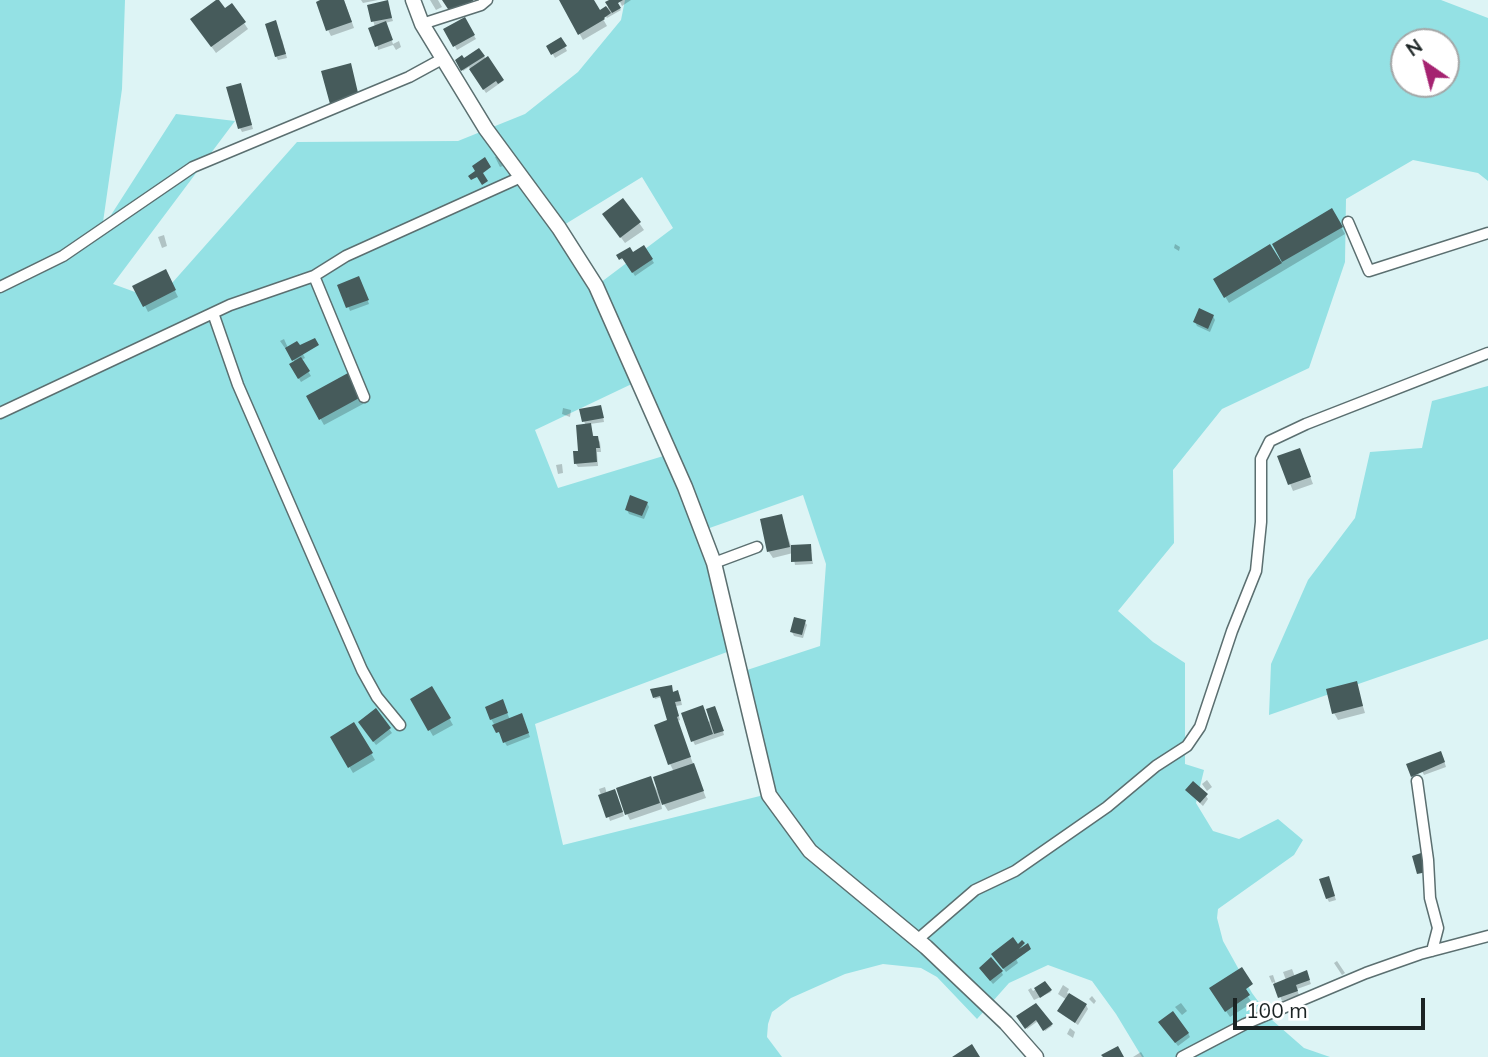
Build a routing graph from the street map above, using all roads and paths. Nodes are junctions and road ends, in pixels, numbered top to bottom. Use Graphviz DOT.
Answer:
graph roads {
  1 [pos="413,0"];
  2 [pos="487,0"];
  3 [pos="422,24"];
  4 [pos="442,59"];
  5 [pos="521,177"];
  6 [pos="1348,222"];
  7 [pos="1488,233"];
  8 [pos="314,276"];
  9 [pos="0,287"];
  10 [pos="213,313"];
  11 [pos="1488,353"];
  12 [pos="364,397"];
  13 [pos="0,413"];
  14 [pos="757,547"];
  15 [pos="714,563"];
  16 [pos="400,726"];
  17 [pos="1417,781"];
  18 [pos="1488,936"];
  19 [pos="917,940"];
  20 [pos="1432,951"];
  21 [pos="1035,1057"];
  22 [pos="1182,1057"];
  1 -- 3 [label="street"];
  2 -- 3 [label="street"];
  3 -- 4 [label="street"];
  4 -- 5 [label="street"];
  4 -- 9 [label="street"];
  5 -- 8 [label="street"];
  5 -- 15 [label="street"];
  6 -- 7 [label="street"];
  8 -- 10 [label="street"];
  8 -- 12 [label="street"];
  10 -- 13 [label="street"];
  10 -- 16 [label="street"];
  11 -- 19 [label="street"];
  14 -- 15 [label="street"];
  15 -- 19 [label="street"];
  17 -- 20 [label="street"];
  18 -- 20 [label="street"];
  19 -- 21 [label="street"];
  20 -- 22 [label="street"];
}
